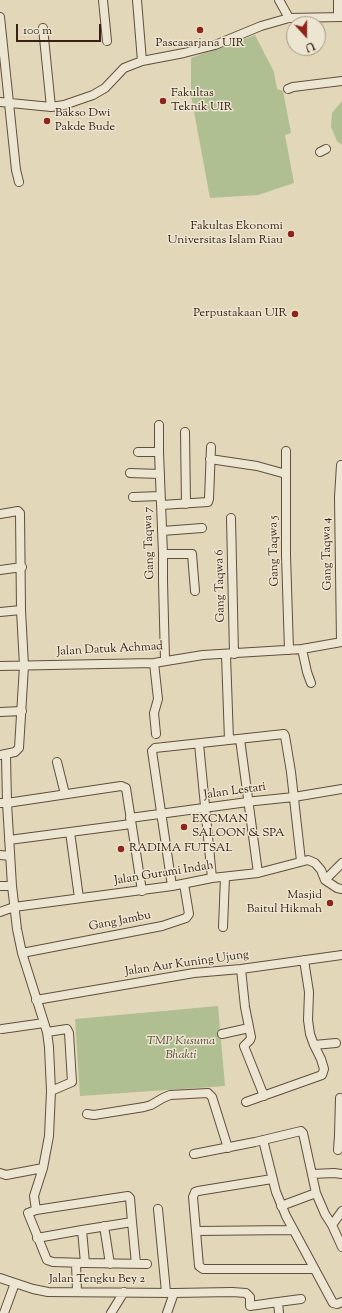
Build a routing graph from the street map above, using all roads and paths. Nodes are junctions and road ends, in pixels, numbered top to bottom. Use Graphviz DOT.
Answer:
graph roads {
  1 [pos="103,0"];
  2 [pos="137,0"];
  3 [pos="279,0"];
  4 [pos="338,0"];
  5 [pos="288,16"];
  6 [pos="0,17"];
  7 [pos="326,17"];
  8 [pos="340,17"];
  9 [pos="286,19"];
  10 [pos="43,28"];
  11 [pos="108,41"];
  12 [pos="142,61"];
  13 [pos="342,81"];
  14 [pos="288,89"];
  15 [pos="0,102"];
  16 [pos="9,103"];
  17 [pos="51,107"];
  18 [pos="19,182"];
  19 [pos="159,425"];
  20 [pos="185,432"];
  21 [pos="211,447"];
  22 [pos="286,451"];
  23 [pos="138,452"];
  24 [pos="159,452"];
  25 [pos="210,459"];
  26 [pos="341,465"];
  27 [pos="130,473"];
  28 [pos="160,474"];
  29 [pos="286,474"];
  30 [pos="133,497"];
  31 [pos="160,500"];
  32 [pos="186,504"];
  33 [pos="0,514"];
  34 [pos="231,518"];
  35 [pos="202,528"];
  36 [pos="162,531"];
  37 [pos="163,554"];
  38 [pos="22,567"];
  39 [pos="0,570"];
  40 [pos="195,591"];
  41 [pos="21,610"];
  42 [pos="0,612"];
  43 [pos="342,642"];
  44 [pos="302,649"];
  45 [pos="289,650"];
  46 [pos="230,654"];
  47 [pos="165,660"];
  48 [pos="154,663"];
  49 [pos="0,666"];
  50 [pos="24,666"];
  51 [pos="311,683"];
  52 [pos="22,711"];
  53 [pos="0,712"];
  54 [pos="156,734"];
  55 [pos="240,739"];
  56 [pos="229,740"];
  57 [pos="199,744"];
  58 [pos="3,755"];
  59 [pos="57,762"];
  60 [pos="342,789"];
  61 [pos="65,794"];
  62 [pos="294,797"];
  63 [pos="4,803"];
  64 [pos="249,803"];
  65 [pos="204,808"];
  66 [pos="161,814"];
  67 [pos="131,821"];
  68 [pos="70,832"];
  69 [pos="9,840"];
  70 [pos="0,855"];
  71 [pos="10,856"];
  72 [pos="301,861"];
  73 [pos="342,863"];
  74 [pos="258,872"];
  75 [pos="225,877"];
  76 [pos="212,878"];
  77 [pos="325,880"];
  78 [pos="184,884"];
  79 [pos="0,886"];
  80 [pos="12,886"];
  81 [pos="172,886"];
  82 [pos="342,889"];
  83 [pos="142,891"];
  84 [pos="79,898"];
  85 [pos="14,907"];
  86 [pos="0,912"];
  87 [pos="223,927"];
  88 [pos="22,953"];
  89 [pos="342,955"];
  90 [pos="304,960"];
  91 [pos="241,969"];
  92 [pos="36,1000"];
  93 [pos="44,1024"];
  94 [pos="249,1028"];
  95 [pos="2,1029"];
  96 [pos="47,1032"];
  97 [pos="222,1034"];
  98 [pos="336,1043"];
  99 [pos="314,1045"];
  100 [pos="51,1091"];
  101 [pos="264,1096"];
  102 [pos="340,1098"];
  103 [pos="246,1102"];
  104 [pos="87,1114"];
  105 [pos="340,1135"];
  106 [pos="263,1140"];
  107 [pos="228,1148"];
  108 [pos="338,1150"];
  109 [pos="194,1154"];
  110 [pos="43,1168"];
  111 [pos="0,1173"];
  112 [pos="312,1174"];
  113 [pos="342,1174"];
  114 [pos="272,1179"];
  115 [pos="316,1193"];
  116 [pos="281,1206"];
  117 [pos="158,1209"];
  118 [pos="36,1210"];
  119 [pos="342,1211"];
  120 [pos="132,1222"];
  121 [pos="332,1225"];
  122 [pos="104,1226"];
  123 [pos="82,1230"];
  124 [pos="293,1230"];
  125 [pos="196,1231"];
  126 [pos="37,1238"];
  127 [pos="342,1247"];
  128 [pos="81,1263"];
  129 [pos="110,1264"];
  130 [pos="136,1264"];
  131 [pos="147,1264"];
  132 [pos="314,1269"];
  133 [pos="0,1278"];
  134 [pos="15,1283"];
  135 [pos="77,1292"];
  136 [pos="124,1292"];
  137 [pos="170,1293"];
  138 [pos="300,1299"];
  139 [pos="278,1302"];
  140 [pos="342,1302"];
  141 [pos="251,1309"];
  142 [pos="4,1313"];
  143 [pos="111,1313"];
  144 [pos="167,1313"];
  145 [pos="279,1313"];
  1 -- 11 [label="street"];
  2 -- 12 [label="street"];
  3 -- 5 [label="street"];
  4 -- 8 [label="street"];
  6 -- 16 [label="street"];
  7 -- 8 [label="street"];
  9 -- 12 [label="street"];
  10 -- 17 [label="street"];
  12 -- 17 [label="street"];
  13 -- 14 [label="street"];
  15 -- 16 [label="street"];
  16 -- 17 [label="street"];
  16 -- 18 [label="street"];
  19 -- 24 [label="street, Gang Taqwa 7"];
  20 -- 32 [label="street"];
  21 -- 25 [label="street"];
  22 -- 29 [label="street, Gang Taqwa 5"];
  23 -- 24 [label="street"];
  24 -- 28 [label="street, Gang Taqwa 7"];
  25 -- 29 [label="street"];
  25 -- 32 [label="street"];
  26 -- 43 [label="street, Gang Taqwa 4"];
  27 -- 28 [label="street"];
  28 -- 31 [label="street, Gang Taqwa 7"];
  29 -- 45 [label="street, Gang Taqwa 5"];
  30 -- 31 [label="street"];
  31 -- 32 [label="street"];
  31 -- 36 [label="street, Gang Taqwa 7"];
  33 -- 38 [label="street"];
  34 -- 46 [label="street, Gang Taqwa 6"];
  35 -- 36 [label="street"];
  36 -- 37 [label="street, Gang Taqwa 7"];
  37 -- 40 [label="street"];
  37 -- 47 [label="street, Gang Taqwa 7"];
  38 -- 39 [label="street"];
  38 -- 41 [label="street"];
  41 -- 42 [label="street"];
  41 -- 50 [label="street"];
  43 -- 44 [label="street, Jalan Datuk Achmad"];
  44 -- 45 [label="street, Jalan Datuk Achmad"];
  44 -- 51 [label="street"];
  45 -- 46 [label="street, Jalan Datuk Achmad"];
  46 -- 47 [label="street, Jalan Datuk Achmad"];
  46 -- 56 [label="street, Gang Taqwa 6"];
  47 -- 48 [label="street, Jalan Datuk Achmad"];
  48 -- 50 [label="street, Jalan Datuk Achmad"];
  48 -- 54 [label="street"];
  49 -- 50 [label="street, Jalan Datuk Achmad"];
  50 -- 52 [label="street"];
  52 -- 53 [label="street"];
  52 -- 58 [label="street"];
  55 -- 56 [label="street"];
  55 -- 62 [label="street"];
  55 -- 64 [label="street"];
  56 -- 57 [label="street"];
  57 -- 65 [label="street"];
  57 -- 66 [label="street"];
  58 -- 63 [label="street"];
  59 -- 61 [label="street"];
  60 -- 62 [label="street, Jalan Lestari"];
  61 -- 63 [label="street"];
  61 -- 67 [label="street"];
  62 -- 64 [label="street, Jalan Lestari"];
  62 -- 72 [label="street"];
  63 -- 69 [label="street"];
  64 -- 65 [label="street, Jalan Lestari"];
  64 -- 74 [label="street"];
  65 -- 66 [label="street, Jalan Lestari"];
  65 -- 76 [label="street"];
  66 -- 67 [label="street, Jalan Lestari"];
  66 -- 81 [label="street"];
  67 -- 68 [label="street, Jalan Lestari"];
  67 -- 83 [label="street"];
  68 -- 69 [label="street, Jalan Lestari"];
  68 -- 84 [label="street"];
  69 -- 71 [label="street"];
  70 -- 71 [label="street"];
  71 -- 80 [label="street"];
  72 -- 74 [label="street, Jalan Gurami Indah"];
  72 -- 77 [label="street, Jalan Gurami Indah"];
  73 -- 77 [label="street"];
  74 -- 75 [label="street, Jalan Gurami Indah"];
  75 -- 76 [label="street, Jalan Gurami Indah"];
  75 -- 87 [label="street"];
  76 -- 78 [label="street, Jalan Gurami Indah"];
  77 -- 82 [label="street"];
  78 -- 81 [label="street, Jalan Gurami Indah"];
  78 -- 88 [label="street, Gang Jambu"];
  79 -- 80 [label="street"];
  80 -- 85 [label="street"];
  81 -- 83 [label="street, Jalan Gurami Indah"];
  83 -- 84 [label="street, Jalan Gurami Indah"];
  84 -- 85 [label="street, Jalan Gurami Indah"];
  85 -- 86 [label="street, Jalan Gurami Indah"];
  85 -- 88 [label="street"];
  88 -- 92 [label="street"];
  89 -- 90 [label="street, Jalan Aur Kuning Ujung"];
  90 -- 91 [label="street, Jalan Aur Kuning Ujung"];
  90 -- 99 [label="street"];
  91 -- 92 [label="street, Jalan Aur Kuning Ujung"];
  91 -- 94 [label="street"];
  92 -- 93 [label="street"];
  93 -- 95 [label="street"];
  93 -- 96 [label="street"];
  94 -- 97 [label="street"];
  94 -- 101 [label="street"];
  96 -- 100 [label="street"];
  96 -- 100 [label="street"];
  98 -- 99 [label="street"];
  99 -- 101 [label="street"];
  100 -- 110 [label="street"];
  101 -- 103 [label="street"];
  102 -- 105 [label="street"];
  104 -- 107 [label="street"];
  105 -- 108 [label="street"];
  106 -- 107 [label="street"];
  106 -- 112 [label="street"];
  106 -- 114 [label="street"];
  107 -- 109 [label="street"];
  110 -- 111 [label="street"];
  110 -- 118 [label="street"];
  112 -- 113 [label="street"];
  112 -- 115 [label="street"];
  114 -- 116 [label="street"];
  114 -- 125 [label="street"];
  115 -- 116 [label="street"];
  115 -- 121 [label="street"];
  116 -- 124 [label="street"];
  117 -- 137 [label="street"];
  118 -- 120 [label="street"];
  118 -- 126 [label="street"];
  119 -- 121 [label="street"];
  120 -- 122 [label="street"];
  120 -- 130 [label="street"];
  121 -- 127 [label="street"];
  122 -- 123 [label="street"];
  122 -- 129 [label="street"];
  123 -- 126 [label="street"];
  123 -- 128 [label="street"];
  124 -- 125 [label="street"];
  124 -- 132 [label="street"];
  125 -- 132 [label="street"];
  126 -- 128 [label="street"];
  128 -- 129 [label="street"];
  128 -- 135 [label="street"];
  129 -- 130 [label="street"];
  130 -- 131 [label="street"];
  132 -- 140 [label="street"];
  133 -- 134 [label="street, Jalan Tengku Bey 2"];
  134 -- 135 [label="street, Jalan Tengku Bey 2"];
  134 -- 142 [label="street"];
  135 -- 136 [label="street, Jalan Tengku Bey 2"];
  136 -- 137 [label="street, Jalan Tengku Bey 2"];
  136 -- 143 [label="street"];
  137 -- 141 [label="street, Jalan Tengku Bey 2"];
  137 -- 144 [label="street"];
  138 -- 139 [label="street"];
  139 -- 141 [label="street"];
  139 -- 145 [label="street"];
}
